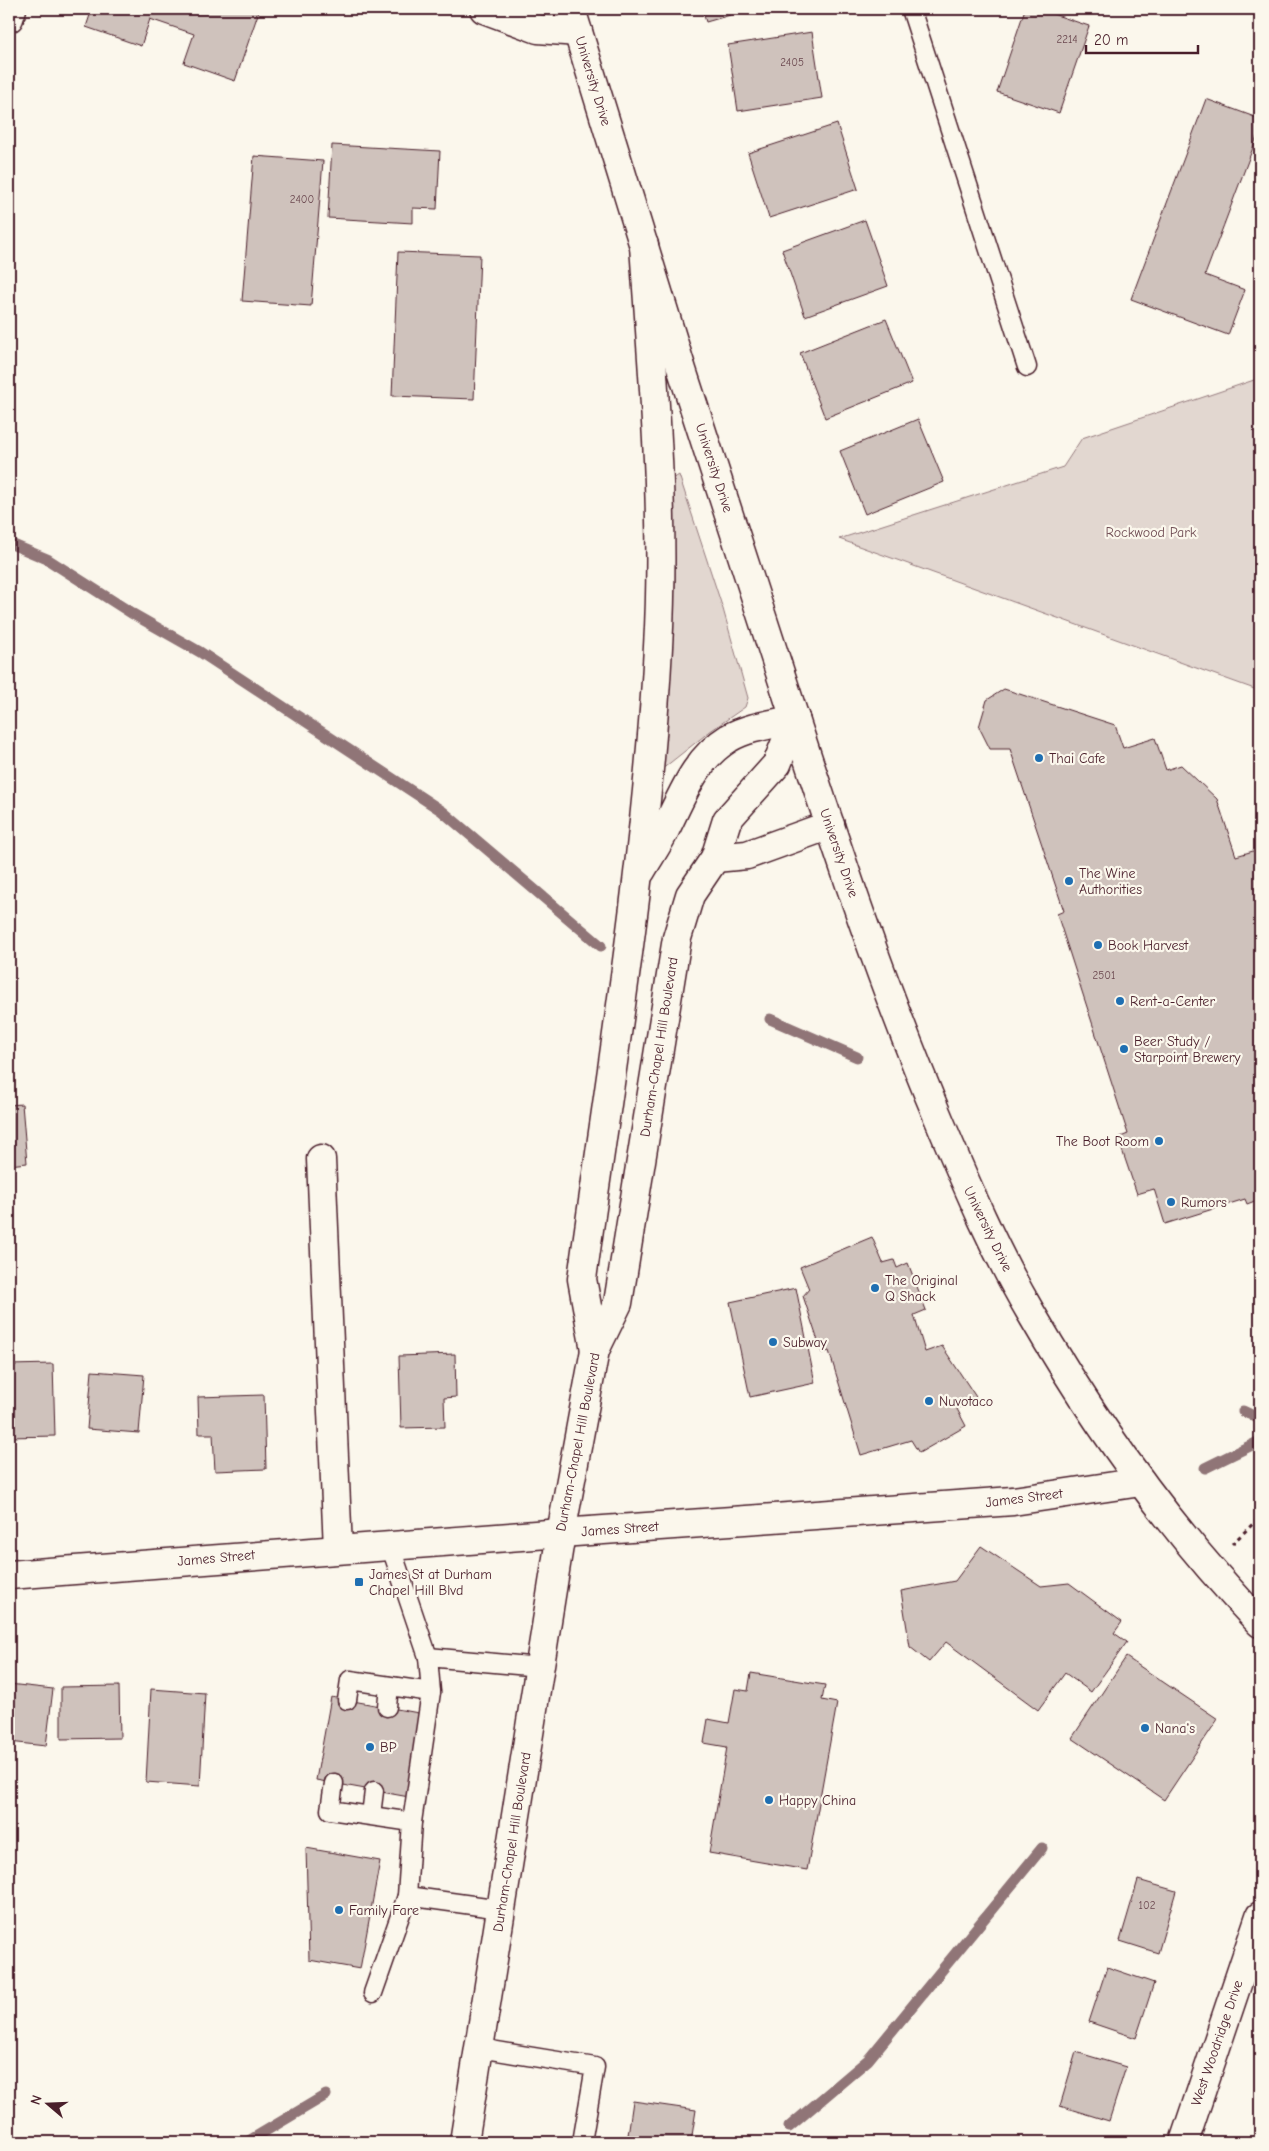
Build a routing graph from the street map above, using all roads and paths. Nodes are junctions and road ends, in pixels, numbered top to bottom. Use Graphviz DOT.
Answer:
graph roads {
  1 [pos="12,9"];
  2 [pos="484,9"];
  3 [pos="911,9"];
  4 [pos="9,18"];
  5 [pos="574,20"];
  6 [pos="644,245"];
  7 [pos="1027,367"];
  8 [pos="796,719"];
  9 [pos="830,825"];
  10 [pos="715,858"];
  11 [pos="636,880"];
  12 [pos="321,1159"];
  13 [pos="595,1350"];
  14 [pos="1141,1482"];
  15 [pos="561,1533"];
  16 [pos="390,1545"];
  17 [pos="338,1549"];
  18 [pos="9,1575"];
  19 [pos="1260,1623"];
  20 [pos="428,1657"];
  21 [pos="540,1667"];
  22 [pos="389,1686"];
  23 [pos="431,1692"];
  24 [pos="347,1700"];
  25 [pos="387,1707"];
  26 [pos="334,1783"];
  27 [pos="374,1791"];
  28 [pos="371,1815"];
  29 [pos="412,1822"];
  30 [pos="407,1896"];
  31 [pos="501,1910"];
  32 [pos="1260,1916"];
  33 [pos="373,1993"];
  34 [pos="479,2048"];
  35 [pos="464,2142"];
  36 [pos="582,2142"];
  37 [pos="1184,2142"];
  1 -- 4 [label="main road"];
  2 -- 5 [label="main road"];
  3 -- 7 [label="lane"];
  5 -- 6 [label="main road, University Drive"];
  6 -- 8 [label="main road, University Drive"];
  6 -- 11 [label="main road"];
  8 -- 9 [label="main road, University Drive"];
  8 -- 10 [label="main road, Durham-Chapel Hill Boulevard"];
  8 -- 11 [label="main road"];
  9 -- 10 [label="main road"];
  9 -- 14 [label="main road, University Drive"];
  10 -- 13 [label="main road, Durham-Chapel Hill Boulevard"];
  11 -- 13 [label="main road"];
  12 -- 17 [label="main road"];
  13 -- 15 [label="main road, Durham-Chapel Hill Boulevard"];
  14 -- 15 [label="main road, James Street"];
  14 -- 19 [label="main road, University Drive"];
  15 -- 16 [label="main road, James Street"];
  15 -- 21 [label="main road, Durham-Chapel Hill Boulevard"];
  16 -- 17 [label="main road, James Street"];
  16 -- 20 [label="lane"];
  17 -- 18 [label="main road, James Street"];
  20 -- 21 [label="lane"];
  20 -- 23 [label="lane"];
  21 -- 31 [label="main road, Durham-Chapel Hill Boulevard"];
  22 -- 23 [label="lane"];
  22 -- 24 [label="lane"];
  22 -- 25 [label="lane"];
  23 -- 29 [label="lane"];
  26 -- 28 [label="lane"];
  27 -- 28 [label="lane"];
  28 -- 29 [label="lane"];
  29 -- 30 [label="lane"];
  30 -- 31 [label="lane"];
  30 -- 33 [label="lane"];
  31 -- 34 [label="main road, Durham-Chapel Hill Boulevard"];
  32 -- 37 [label="main road, West Woodridge Drive"];
  34 -- 35 [label="main road, Durham-Chapel Hill Boulevard"];
  34 -- 36 [label="lane"];
}
